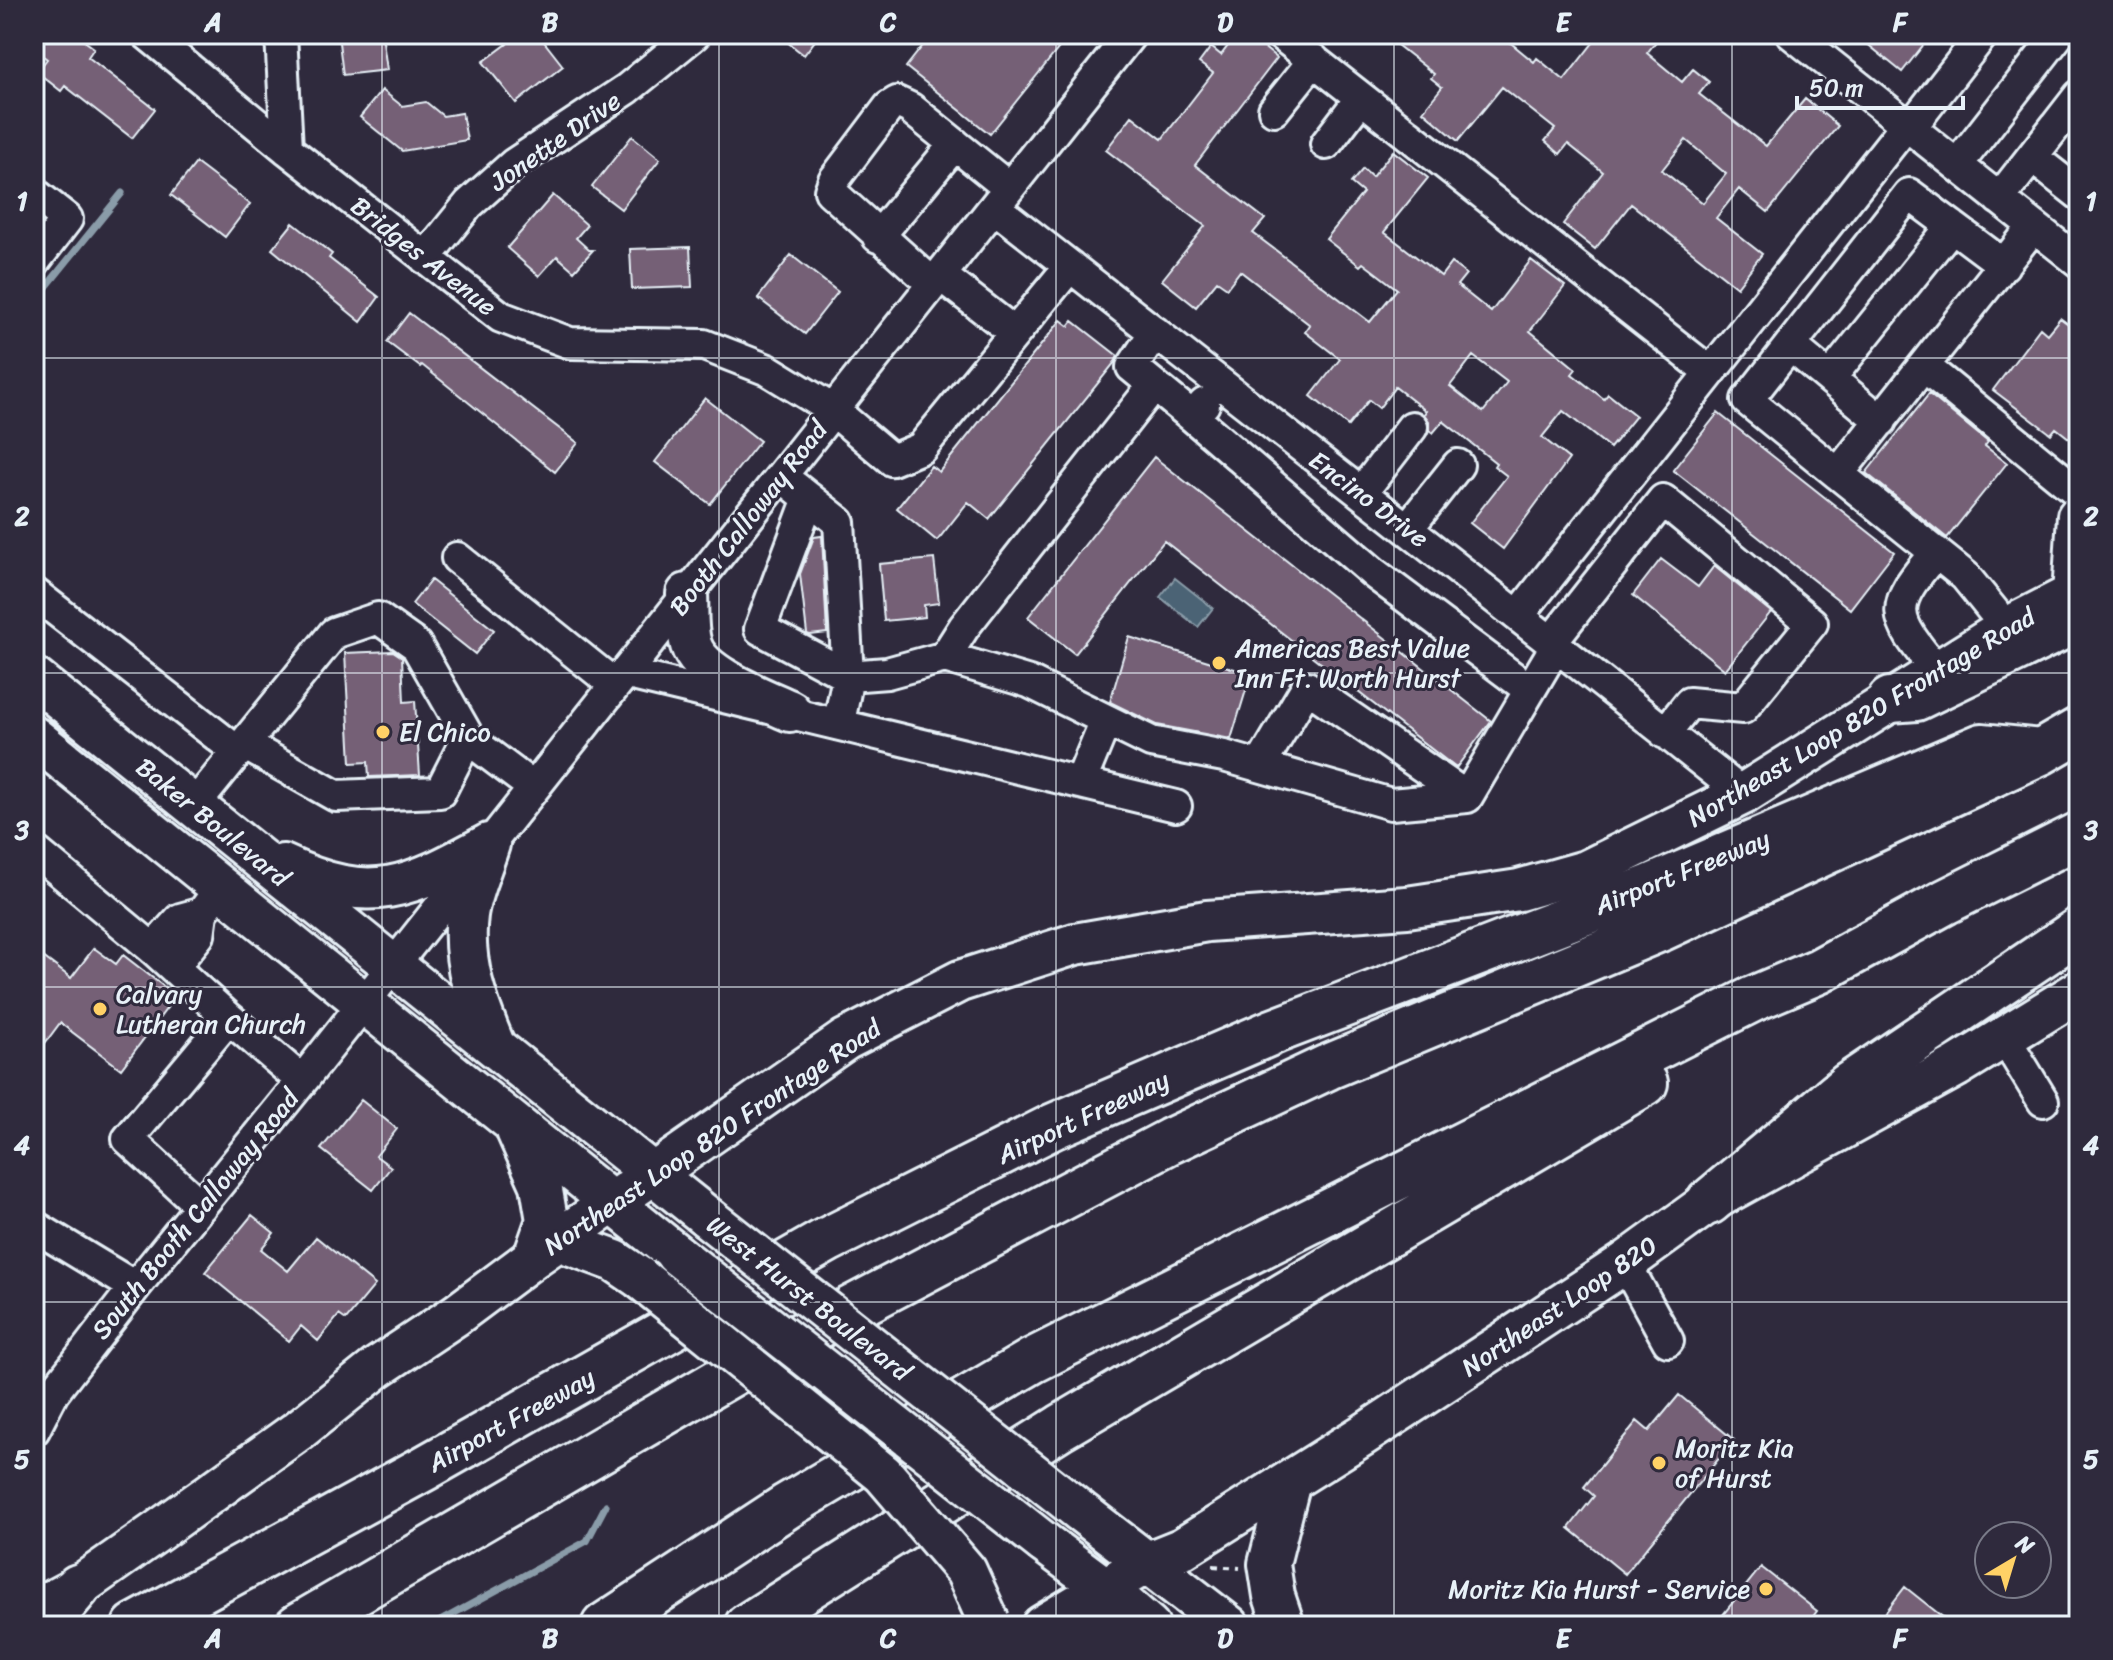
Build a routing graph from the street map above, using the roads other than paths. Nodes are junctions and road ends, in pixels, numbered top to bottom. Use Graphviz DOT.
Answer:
graph roads {
  1 [pos="147,34"];
  2 [pos="281,34"];
  3 [pos="695,34"];
  4 [pos="1131,34"];
  5 [pos="1280,34"];
  6 [pos="1983,34"];
  7 [pos="2059,34"];
  8 [pos="1794,35"];
  9 [pos="1314,60"];
  10 [pos="2079,96"];
  11 [pos="1361,98"];
  12 [pos="1274,110"];
  13 [pos="1908,126"];
  14 [pos="955,144"];
  15 [pos="1326,144"];
  16 [pos="287,149"];
  17 [pos="2032,157"];
  18 [pos="1957,165"];
  19 [pos="34,193"];
  20 [pos="2079,194"];
  21 [pos="1002,197"];
  22 [pos="1999,199"];
  23 [pos="1952,226"];
  24 [pos="2034,226"];
  25 [pos="878,237"];
  26 [pos="425,258"];
  27 [pos="34,262"];
  28 [pos="2079,262"];
  29 [pos="2004,265"];
  30 [pos="1070,266"];
  31 [pos="937,279"];
  32 [pos="1155,332"];
  33 [pos="1015,333"];
  34 [pos="1790,345"];
  35 [pos="1925,367"];
  36 [pos="1710,372"];
  37 [pos="1830,378"];
  38 [pos="1220,384"];
  39 [pos="1154,385"];
  40 [pos="833,410"];
  41 [pos="1193,417"];
  42 [pos="1881,421"];
  43 [pos="1412,427"];
  44 [pos="1458,465"];
  45 [pos="1838,474"];
  46 [pos="781,476"];
  47 [pos="1362,492"];
  48 [pos="809,498"];
  49 [pos="2078,507"];
  50 [pos="1408,528"];
  51 [pos="1936,552"];
  52 [pos="457,558"];
  53 [pos="34,593"];
  54 [pos="687,594"];
  55 [pos="2075,602"];
  56 [pos="1518,616"];
  57 [pos="2007,628"];
  58 [pos="1554,644"];
  59 [pos="945,657"];
  60 [pos="1937,671"];
  61 [pos="848,676"];
  62 [pos="34,678"];
  63 [pos="620,679"];
  64 [pos="1530,690"];
  65 [pos="1890,700"];
  66 [pos="790,711"];
  67 [pos="1106,720"];
  68 [pos="839,723"];
  69 [pos="2079,730"];
  70 [pos="1665,733"];
  71 [pos="34,737"];
  72 [pos="468,737"];
  73 [pos="241,748"];
  74 [pos="2041,752"];
  75 [pos="1260,766"];
  76 [pos="1080,783"];
  77 [pos="534,788"];
  78 [pos="1743,794"];
  79 [pos="1467,797"];
  80 [pos="1176,806"];
  81 [pos="193,807"];
  82 [pos="2079,835"];
  83 [pos="489,844"];
  84 [pos="241,846"];
  85 [pos="34,850"];
  86 [pos="211,900"];
  87 [pos="2079,930"];
  88 [pos="163,958"];
  89 [pos="392,966"];
  90 [pos="1819,971"];
  91 [pos="2079,991"];
  92 [pos="363,1002"];
  93 [pos="229,1018"];
  94 [pos="2004,1037"];
  95 [pos="497,1050"];
  96 [pos="302,1081"];
  97 [pos="2043,1101"];
  98 [pos="514,1124"];
  99 [pos="653,1174"];
  100 [pos="612,1202"];
  101 [pos="1709,1202"];
  102 [pos="201,1206"];
  103 [pos="34,1226"];
  104 [pos="546,1248"];
  105 [pos="1625,1263"];
  106 [pos="135,1287"];
  107 [pos="1668,1341"];
  108 [pos="43,1391"];
  109 [pos="34,1430"];
  110 [pos="1290,1481"];
  111 [pos="1148,1562"];
  112 [pos="78,1587"];
  113 [pos="1105,1588"];
  114 [pos="34,1611"];
  115 [pos="989,1624"];
  116 [pos="45,1626"];
  117 [pos="135,1626"];
  118 [pos="298,1626"];
  119 [pos="604,1626"];
  120 [pos="747,1626"];
  121 [pos="1042,1626"];
  122 [pos="1149,1626"];
  123 [pos="1229,1626"];
  124 [pos="1284,1626"];
  1 -- 16 [label="street, Bridges Avenue"];
  2 -- 16 [label="street"];
  3 -- 26 [label="street, Jonette Drive"];
  4 -- 21 [label="street, Booth Calloway Road"];
  5 -- 9 [label="street"];
  6 -- 13 [label="street"];
  7 -- 18 [label="street"];
  8 -- 13 [label="street"];
  9 -- 11 [label="street"];
  9 -- 12 [label="street"];
  10 -- 17 [label="street"];
  11 -- 15 [label="street"];
  11 -- 36 [label="street"];
  13 -- 18 [label="street"];
  13 -- 36 [label="street"];
  14 -- 21 [label="street, Encino Drive"];
  14 -- 25 [label="street"];
  14 -- 25 [label="street, Encino Drive"];
  16 -- 26 [label="street, Bridges Avenue"];
  17 -- 20 [label="street"];
  17 -- 22 [label="street"];
  18 -- 22 [label="street"];
  19 -- 27 [label="street"];
  21 -- 30 [label="street, Encino Drive"];
  21 -- 31 [label="street, Booth Calloway Road"];
  22 -- 24 [label="street"];
  23 -- 29 [label="street"];
  23 -- 34 [label="street"];
  23 -- 37 [label="street"];
  24 -- 28 [label="street"];
  24 -- 29 [label="street"];
  25 -- 31 [label="street"];
  26 -- 40 [label="street, Bridges Avenue"];
  29 -- 35 [label="street"];
  30 -- 32 [label="street, Encino Drive"];
  30 -- 33 [label="street"];
  31 -- 33 [label="street"];
  31 -- 40 [label="street, Booth Calloway Road"];
  32 -- 38 [label="street, Encino Drive"];
  32 -- 39 [label="street"];
  33 -- 40 [label="street, Bridges Avenue"];
  34 -- 37 [label="street"];
  34 -- 45 [label="street"];
  35 -- 42 [label="street"];
  35 -- 49 [label="street"];
  36 -- 56 [label="street"];
  37 -- 42 [label="street"];
  38 -- 41 [label="street"];
  38 -- 47 [label="street, Encino Drive"];
  39 -- 41 [label="street"];
  39 -- 59 [label="street"];
  40 -- 46 [label="street, Booth Calloway Road"];
  41 -- 64 [label="street"];
  42 -- 45 [label="street"];
  43 -- 47 [label="street"];
  44 -- 50 [label="street"];
  45 -- 51 [label="street"];
  46 -- 48 [label="street"];
  46 -- 54 [label="street, Booth Calloway Road"];
  47 -- 50 [label="street, Encino Drive"];
  48 -- 61 [label="street"];
  48 -- 61 [label="street"];
  49 -- 55 [label="street"];
  50 -- 56 [label="street, Encino Drive"];
  51 -- 57 [label="street"];
  51 -- 60 [label="street"];
  52 -- 63 [label="street"];
  53 -- 73 [label="street"];
  54 -- 63 [label="street, Booth Calloway Road"];
  54 -- 66 [label="main road"];
  55 -- 57 [label="main road, Northeast Loop 820 Frontage Road"];
  55 -- 65 [label="highway"];
  56 -- 58 [label="street, Encino Drive"];
  57 -- 60 [label="main road, Northeast Loop 820 Frontage Road"];
  58 -- 64 [label="street"];
  58 -- 70 [label="street, Encino Drive"];
  58 -- 70 [label="street"];
  59 -- 61 [label="street"];
  59 -- 67 [label="street"];
  60 -- 65 [label="main road, Northeast Loop 820 Frontage Road"];
  61 -- 68 [label="street"];
  62 -- 81 [label="main road, Baker Boulevard"];
  63 -- 66 [label="street"];
  63 -- 77 [label="street, Booth Calloway Road"];
  64 -- 79 [label="street"];
  65 -- 78 [label="main road, Northeast Loop 820 Frontage Road"];
  66 -- 68 [label="street"];
  67 -- 75 [label="street"];
  67 -- 76 [label="street"];
  68 -- 76 [label="street"];
  69 -- 74 [label="highway"];
  70 -- 78 [label="street, Encino Drive"];
  71 -- 86 [label="main road, Baker Boulevard"];
  72 -- 73 [label="street"];
  72 -- 73 [label="street"];
  72 -- 77 [label="street"];
  73 -- 81 [label="street"];
  74 -- 117 [label="highway, Airport Freeway"];
  74 -- 118 [label="highway"];
  75 -- 79 [label="street"];
  75 -- 79 [label="street"];
  76 -- 80 [label="street"];
  77 -- 83 [label="street, Booth Calloway Road"];
  78 -- 99 [label="main road, Northeast Loop 820 Frontage Road"];
  81 -- 84 [label="main road, Baker Boulevard"];
  82 -- 90 [label="highway"];
  83 -- 84 [label="main road"];
  83 -- 89 [label="street, Booth Calloway Road"];
  83 -- 95 [label="main road"];
  84 -- 89 [label="main road, Baker Boulevard"];
  85 -- 88 [label="street"];
  86 -- 88 [label="street"];
  86 -- 92 [label="main road, Baker Boulevard"];
  87 -- 101 [label="highway"];
  88 -- 93 [label="street"];
  89 -- 92 [label="street, Booth Calloway Road"];
  89 -- 95 [label="main road, West Hurst Boulevard"];
  90 -- 119 [label="highway"];
  90 -- 120 [label="highway"];
  91 -- 94 [label="main road, Northeast Loop 820"];
  92 -- 96 [label="street, South Booth Calloway Road"];
  92 -- 98 [label="main road, West Hurst Boulevard"];
  93 -- 96 [label="street"];
  93 -- 102 [label="street"];
  94 -- 97 [label="street"];
  94 -- 101 [label="main road, Northeast Loop 820"];
  95 -- 99 [label="main road, West Hurst Boulevard"];
  96 -- 102 [label="street, South Booth Calloway Road"];
  98 -- 100 [label="main road, West Hurst Boulevard"];
  98 -- 104 [label="main road"];
  99 -- 100 [label="main road, Northeast Loop 820 Frontage Road"];
  99 -- 111 [label="main road, West Hurst Boulevard, bridge"];
  100 -- 104 [label="main road, Northeast Loop 820 Frontage Road"];
  100 -- 113 [label="main road, West Hurst Boulevard, bridge"];
  101 -- 105 [label="main road, Northeast Loop 820"];
  102 -- 106 [label="street, South Booth Calloway Road"];
  103 -- 106 [label="street"];
  104 -- 112 [label="main road, Northeast Loop 820 Frontage Road"];
  104 -- 115 [label="main road, bridge"];
  105 -- 107 [label="street"];
  105 -- 110 [label="main road, Northeast Loop 820"];
  106 -- 108 [label="street, South Booth Calloway Road"];
  108 -- 109 [label="street, South Booth Calloway Road"];
  110 -- 111 [label="main road, Northeast Loop 820"];
  110 -- 124 [label="main road"];
  111 -- 113 [label="main road, Northeast Loop 820"];
  111 -- 123 [label="main road, West Hurst Boulevard"];
  112 -- 114 [label="main road, Northeast Loop 820 Frontage Road"];
  112 -- 116 [label="highway"];
  113 -- 121 [label="main road, Northeast Loop 820"];
  113 -- 122 [label="main road, West Hurst Boulevard"];
}
